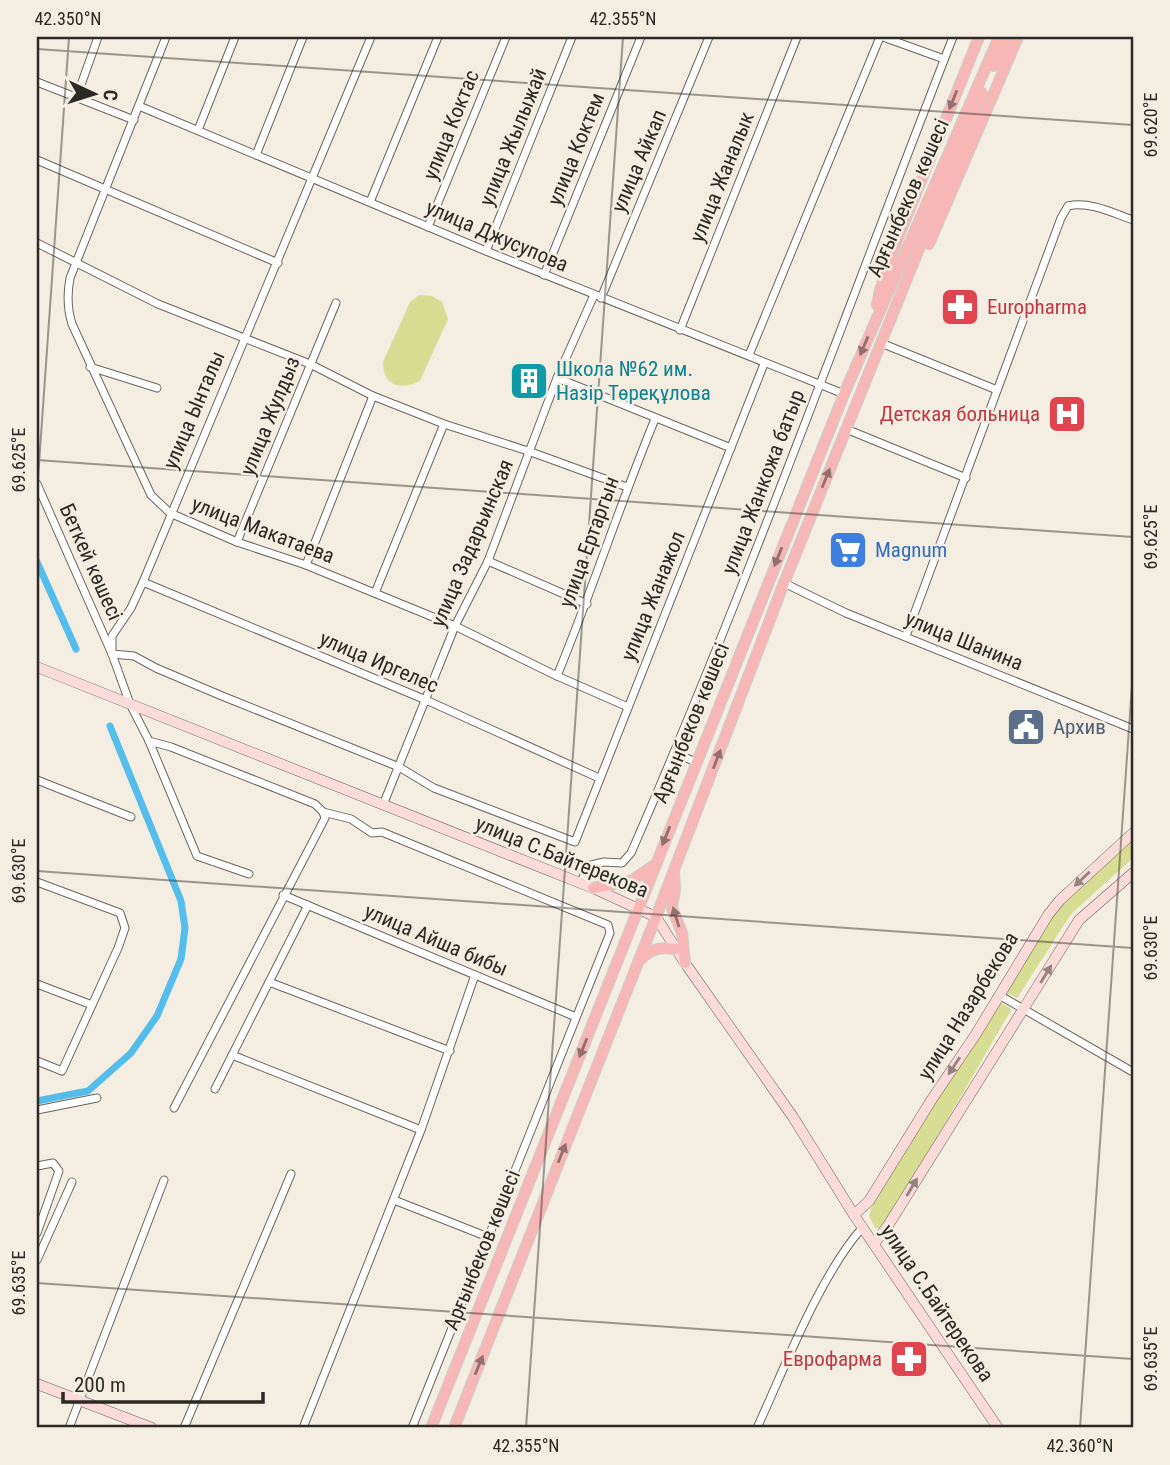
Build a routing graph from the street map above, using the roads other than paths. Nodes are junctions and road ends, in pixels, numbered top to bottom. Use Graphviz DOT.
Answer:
graph roads {
  1 [pos="98,37"];
  2 [pos="166,37"];
  3 [pos="235,37"];
  4 [pos="303,37"];
  5 [pos="372,37"];
  6 [pos="438,37"];
  7 [pos="506,37"];
  8 [pos="572,37"];
  9 [pos="640,37"];
  10 [pos="709,37"];
  11 [pos="797,37"];
  12 [pos="882,37"];
  13 [pos="953,37"];
  14 [pos="979,37"];
  15 [pos="999,37"];
  16 [pos="1009,37"];
  17 [pos="1018,37"];
  18 [pos="944,59"];
  19 [pos="37,82"];
  20 [pos="77,96"];
  21 [pos="139,106"];
  22 [pos="134,120"];
  23 [pos="198,130"];
  24 [pos="256,155"];
  25 [pos="37,160"];
  26 [pos="312,179"];
  27 [pos="106,189"];
  28 [pos="370,202"];
  29 [pos="1133,220"];
  30 [pos="428,227"];
  31 [pos="37,243"];
  32 [pos="486,251"];
  33 [pos="77,261"];
  34 [pos="278,263"];
  35 [pos="544,275"];
  36 [pos="597,296"];
  37 [pos="337,303"];
  38 [pos="874,322"];
  39 [pos="888,325"];
  40 [pos="680,330"];
  41 [pos="243,339"];
  42 [pos="880,343"];
  43 [pos="749,355"];
  44 [pos="310,364"];
  45 [pos="764,364"];
  46 [pos="90,367"];
  47 [pos="557,378"];
  48 [pos="820,384"];
  49 [pos="157,388"];
  50 [pos="997,390"];
  51 [pos="844,394"];
  52 [pos="373,396"];
  53 [pos="655,419"];
  54 [pos="444,424"];
  55 [pos="846,429"];
  56 [pos="731,448"];
  57 [pos="531,452"];
  58 [pos="966,478"];
  59 [pos="37,484"];
  60 [pos="627,487"];
  61 [pos="170,513"];
  62 [pos="237,542"];
  63 [pos="488,561"];
  64 [pos="306,565"];
  65 [pos="143,582"];
  66 [pos="784,583"];
  67 [pos="375,593"];
  68 [pos="587,604"];
  69 [pos="455,626"];
  70 [pos="906,636"];
  71 [pos="112,654"];
  72 [pos="37,667"];
  73 [pos="557,676"];
  74 [pos="426,700"];
  75 [pos="130,704"];
  76 [pos="628,707"];
  77 [pos="1133,729"];
  78 [pos="149,741"];
  79 [pos="674,753"];
  80 [pos="696,762"];
  81 [pos="400,767"];
  82 [pos="599,778"];
  83 [pos="37,780"];
  84 [pos="383,805"];
  85 [pos="323,812"];
  86 [pos="131,817"];
  87 [pos="1133,833"];
  88 [pos="655,864"];
  89 [pos="674,871"];
  90 [pos="1133,873"];
  91 [pos="249,874"];
  92 [pos="37,882"];
  93 [pos="581,883"];
  94 [pos="593,888"];
  95 [pos="283,895"];
  96 [pos="308,905"];
  97 [pos="638,909"];
  98 [pos="656,917"];
  99 [pos="676,949"];
  100 [pos="685,963"];
  101 [pos="637,964"];
  102 [pos="475,975"];
  103 [pos="269,982"];
  104 [pos="37,984"];
  105 [pos="999,995"];
  106 [pos="92,1005"];
  107 [pos="1023,1010"];
  108 [pos="576,1017"];
  109 [pos="450,1051"];
  110 [pos="232,1055"];
  111 [pos="37,1061"];
  112 [pos="1133,1072"];
  113 [pos="215,1089"];
  114 [pos="97,1098"];
  115 [pos="174,1108"];
  116 [pos="37,1110"];
  117 [pos="421,1130"];
  118 [pos="37,1166"];
  119 [pos="291,1174"];
  120 [pos="164,1180"];
  121 [pos="72,1182"];
  122 [pos="394,1200"];
  123 [pos="854,1215"];
  124 [pos="862,1228"];
  125 [pos="37,1233"];
  126 [pos="488,1237"];
  127 [pos="874,1244"];
  128 [pos="37,1260"];
  129 [pos="476,1269"];
  130 [pos="492,1276"];
  131 [pos="37,1384"];
  132 [pos="79,1401"];
  133 [pos="69,1428"];
  134 [pos="152,1428"];
  135 [pos="184,1428"];
  136 [pos="303,1428"];
  137 [pos="412,1428"];
  138 [pos="431,1428"];
  139 [pos="454,1428"];
  140 [pos="757,1428"];
  141 [pos="998,1428"];
  1 -- 20 [label="street"];
  2 -- 21 [label="street, улица Макатаева"];
  3 -- 23 [label="street"];
  4 -- 24 [label="street"];
  5 -- 26 [label="street, улица Ынталы"];
  6 -- 28 [label="street"];
  7 -- 30 [label="street, улица Коктас"];
  8 -- 32 [label="street, улица Жылыжай"];
  9 -- 35 [label="street, улица Коктем"];
  10 -- 36 [label="street, улица Айкап"];
  11 -- 40 [label="street, улица Жаналык"];
  12 -- 18 [label="street"];
  12 -- 43 [label="street"];
  13 -- 18 [label="street, улица Жанкожа батыр"];
  14 -- 38 [label="main road, one-way"];
  15 -- 38 [label="main road, Арғынбеков көшесі"];
  16 -- 39 [label="main road, Арғынбеков көшесі"];
  17 -- 39 [label="main road"];
  18 -- 48 [label="street, улица Жанкожа батыр"];
  19 -- 20 [label="street"];
  20 -- 22 [label="street"];
  21 -- 22 [label="street, улица Макатаева"];
  21 -- 23 [label="street, улица Джусупова"];
  22 -- 27 [label="street, улица Макатаева"];
  23 -- 24 [label="street, улица Джусупова"];
  24 -- 26 [label="street, улица Джусупова"];
  25 -- 27 [label="street"];
  26 -- 28 [label="street, улица Джусупова"];
  26 -- 34 [label="street, улица Ынталы"];
  27 -- 33 [label="street, улица Макатаева"];
  27 -- 34 [label="street"];
  28 -- 30 [label="street, улица Джусупова"];
  29 -- 50 [label="street"];
  30 -- 32 [label="street, улица Джусупова"];
  31 -- 33 [label="street"];
  32 -- 35 [label="street, улица Джусупова"];
  33 -- 41 [label="street"];
  33 -- 46 [label="street, улица Макатаева"];
  34 -- 41 [label="street, улица Ынталы"];
  35 -- 36 [label="street, улица Джусупова"];
  36 -- 40 [label="street, улица Джусупова"];
  36 -- 47 [label="street, улица Задарьинская"];
  37 -- 44 [label="street, улица Жулдыз"];
  38 -- 51 [label="main road, Арғынбеков көшесі, one-way"];
  39 -- 42 [label="main road, Арғынбеков көшесі"];
  40 -- 43 [label="street, улица Джусупова"];
  41 -- 44 [label="street"];
  41 -- 61 [label="street, улица Ынталы"];
  42 -- 50 [label="street"];
  42 -- 55 [label="main road, Арғынбеков көшесі"];
  43 -- 45 [label="street, улица Джусупова"];
  44 -- 52 [label="street"];
  44 -- 62 [label="street, улица Жулдыз"];
  45 -- 48 [label="street, улица Джусупова"];
  45 -- 56 [label="street, улица Жанажол"];
  46 -- 49 [label="street"];
  46 -- 61 [label="street, улица Макатаева"];
  47 -- 53 [label="street"];
  47 -- 57 [label="street, улица Задарьинская"];
  48 -- 51 [label="street, улица Джусупова"];
  48 -- 79 [label="street, улица Жанкожа батыр"];
  50 -- 58 [label="street"];
  51 -- 80 [label="main road, Арғынбеков көшесі, one-way"];
  52 -- 54 [label="street"];
  52 -- 64 [label="street"];
  53 -- 56 [label="street"];
  53 -- 60 [label="street, улица Ертаргын"];
  54 -- 57 [label="street"];
  54 -- 67 [label="street"];
  55 -- 58 [label="street"];
  66 -- 55 [label="main road, Арғынбеков көшесі, one-way"];
  56 -- 76 [label="street, улица Жанажол"];
  57 -- 60 [label="street"];
  57 -- 63 [label="street, улица Задарьинская"];
  58 -- 70 [label="street"];
  59 -- 71 [label="street, Беткей көшесі"];
  60 -- 68 [label="street, улица Ертаргын"];
  61 -- 62 [label="street, улица Макатаева"];
  61 -- 65 [label="street, улица Ынталы"];
  62 -- 64 [label="street, улица Макатаева"];
  63 -- 68 [label="street"];
  63 -- 69 [label="street, улица Задарьинская"];
  64 -- 67 [label="street, улица Макатаева"];
  65 -- 71 [label="street, улица Ынталы"];
  65 -- 74 [label="street, улица Иргелес"];
  66 -- 70 [label="street, улица Шанина"];
  89 -- 66 [label="main road, Арғынбеков көшесі, one-way"];
  67 -- 69 [label="street, улица Макатаева"];
  68 -- 73 [label="street, улица Ертаргын"];
  69 -- 73 [label="street, улица Макатаева"];
  69 -- 74 [label="street, улица Задарьинская"];
  70 -- 77 [label="street, улица Шанина"];
  71 -- 75 [label="street, Беткей көшесі"];
  71 -- 81 [label="street"];
  72 -- 75 [label="main road, улица С.Байтерекова"];
  73 -- 76 [label="street, улица Макатаева"];
  74 -- 81 [label="street, улица Задарьинская"];
  74 -- 82 [label="street, улица Иргелес"];
  75 -- 78 [label="street, Беткей көшесі"];
  75 -- 84 [label="main road, улица С.Байтерекова"];
  76 -- 82 [label="street, улица Жанажол"];
  78 -- 85 [label="street"];
  78 -- 91 [label="street, Беткей көшесі"];
  79 -- 80 [label="street"];
  79 -- 93 [label="street, улица Жанкожа батыр"];
  80 -- 88 [label="main road, Арғынбеков көшесі, one-way"];
  81 -- 82 [label="street, улица Жанажол"];
  81 -- 84 [label="street, улица Задарьинская"];
  83 -- 86 [label="street"];
  84 -- 93 [label="main road, улица С.Байтерекова"];
  85 -- 95 [label="street"];
  85 -- 108 [label="street"];
  87 -- 105 [label="main road, улица Назарбекова, one-way"];
  88 -- 94 [label="main road"];
  88 -- 97 [label="main road, Арғынбеков көшесі"];
  89 -- 98 [label="main road, Арғынбеков көшесі"];
  100 -- 89 [label="main road, one-way"];
  107 -- 90 [label="main road, one-way"];
  92 -- 106 [label="street"];
  93 -- 94 [label="main road, улица С.Байтерекова"];
  94 -- 97 [label="main road, улица С.Байтерекова"];
  95 -- 96 [label="street, улица Айша бибы"];
  95 -- 115 [label="street"];
  96 -- 102 [label="street, улица Айша бибы"];
  96 -- 103 [label="street"];
  97 -- 98 [label="main road, улица С.Байтерекова"];
  97 -- 130 [label="main road, Арғынбеков көшесі, one-way"];
  98 -- 99 [label="main road, улица С.Байтерекова"];
  98 -- 101 [label="main road, Арғынбеков көшесі"];
  99 -- 100 [label="main road, улица С.Байтерекова"];
  99 -- 101 [label="main road"];
  100 -- 123 [label="main road, улица С.Байтерекова"];
  139 -- 101 [label="main road, Арғынбеков көшесі, one-way"];
  102 -- 108 [label="street, улица Айша бибы"];
  102 -- 109 [label="street"];
  103 -- 109 [label="street"];
  103 -- 110 [label="street"];
  104 -- 106 [label="street"];
  105 -- 107 [label="street"];
  105 -- 123 [label="main road, улица Назарбекова, one-way"];
  106 -- 111 [label="street"];
  107 -- 112 [label="street"];
  127 -- 107 [label="main road, one-way"];
  108 -- 126 [label="street"];
  109 -- 117 [label="street"];
  110 -- 113 [label="street"];
  110 -- 117 [label="street"];
  114 -- 116 [label="street"];
  117 -- 122 [label="street"];
  118 -- 125 [label="street"];
  119 -- 135 [label="street"];
  120 -- 132 [label="street"];
  121 -- 128 [label="street"];
  122 -- 126 [label="street"];
  122 -- 136 [label="street"];
  123 -- 124 [label="main road, улица С.Байтерекова"];
  124 -- 127 [label="main road, улица С.Байтерекова"];
  124 -- 140 [label="street"];
  126 -- 129 [label="street"];
  127 -- 141 [label="main road, улица С.Байтерекова"];
  129 -- 130 [label="street"];
  129 -- 137 [label="street"];
  130 -- 138 [label="main road, Арғынбеков көшесі"];
  131 -- 132 [label="main road"];
  132 -- 133 [label="street"];
  132 -- 134 [label="main road"];
}
